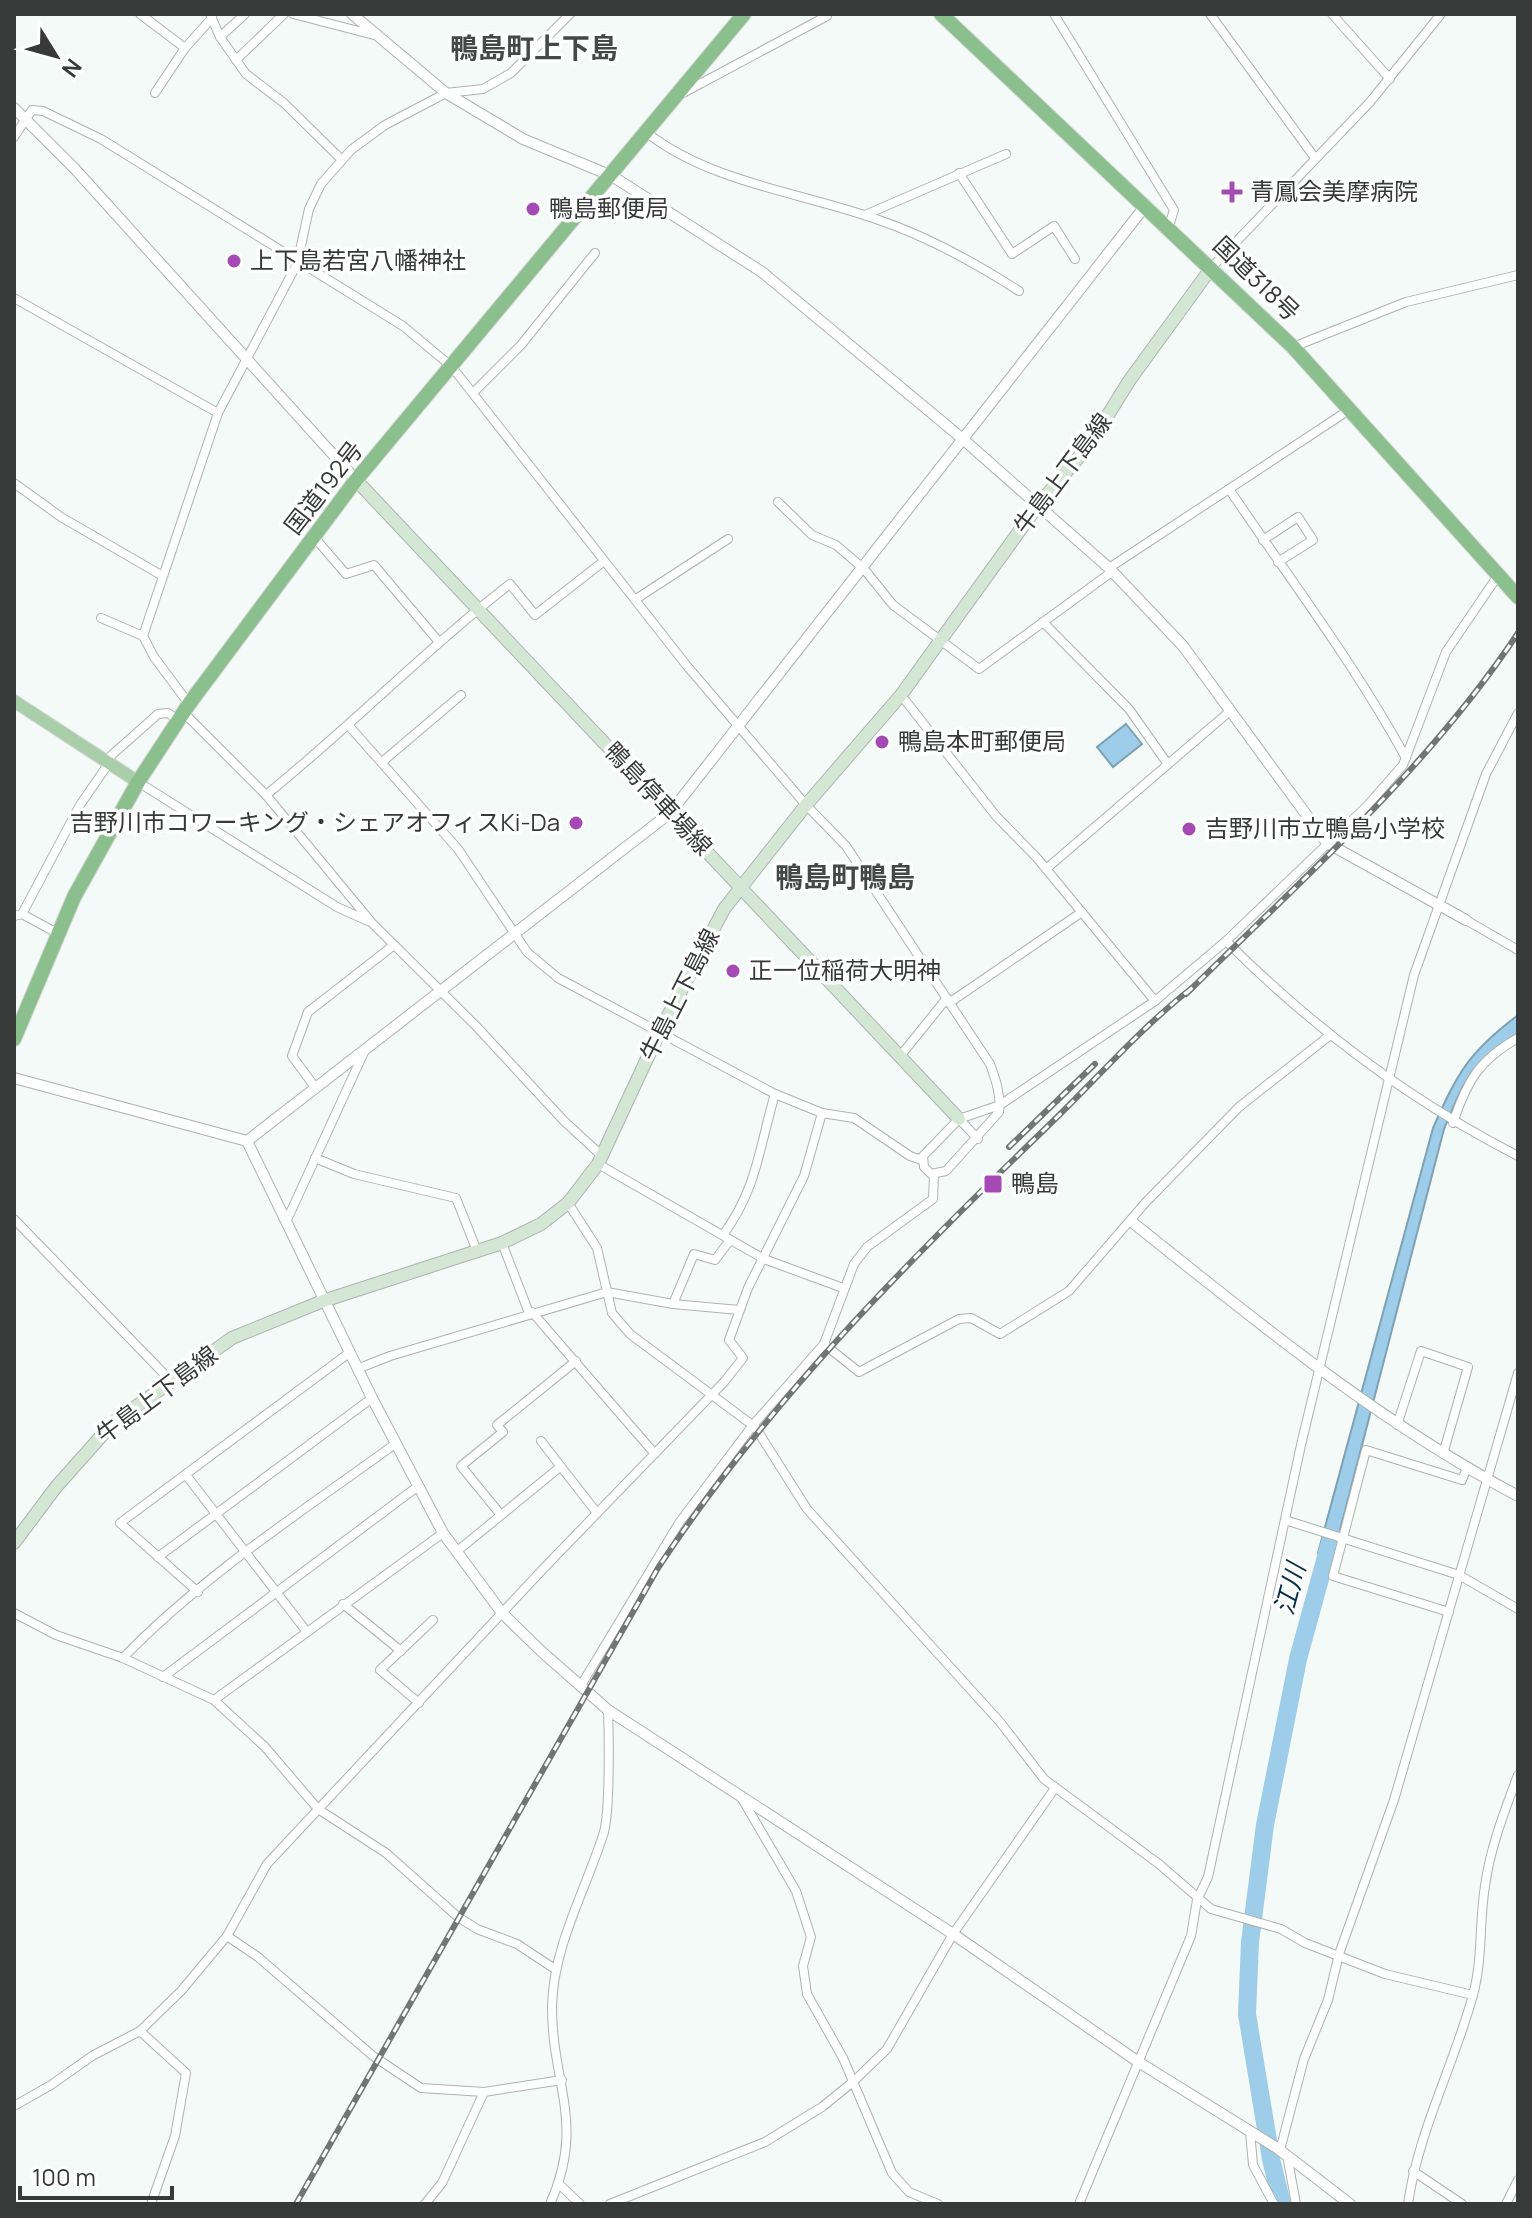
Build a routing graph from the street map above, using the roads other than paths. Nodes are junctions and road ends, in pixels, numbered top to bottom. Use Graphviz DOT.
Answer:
graph roads {
  1 [pos="140,14"];
  2 [pos="245,14"];
  3 [pos="284,14"];
  4 [pos="293,14"];
  5 [pos="352,14"];
  6 [pos="570,14"];
  7 [pos="744,14"];
  8 [pos="941,14"];
  9 [pos="1054,14"];
  10 [pos="1210,14"];
  11 [pos="1332,14"];
  12 [pos="1441,14"];
  13 [pos="211,16"];
  14 [pos="827,16"];
  15 [pos="375,35"];
  16 [pos="220,37"];
  17 [pos="185,48"];
  18 [pos="236,60"];
  19 [pos="1390,79"];
  20 [pos="155,93"];
  21 [pos="446,93"];
  22 [pos="676,97"];
  23 [pos="14,108"];
  24 [pos="27,119"];
  25 [pos="647,133"];
  26 [pos="14,137"];
  27 [pos="1006,154"];
  28 [pos="1315,158"];
  29 [pos="341,159"];
  30 [pos="959,173"];
  31 [pos="612,176"];
  32 [pos="1146,205"];
  33 [pos="864,215"];
  34 [pos="1169,226"];
  35 [pos="595,253"];
  36 [pos="1075,259"];
  37 [pos="297,264"];
  38 [pos="1212,267"];
  39 [pos="1518,275"];
  40 [pos="1019,291"];
  41 [pos="14,298"];
  42 [pos="1293,347"];
  43 [pos="248,361"];
  44 [pos="452,367"];
  45 [pos="473,393"];
  46 [pos="1349,410"];
  47 [pos="218,413"];
  48 [pos="964,440"];
  49 [pos="356,480"];
  50 [pos="14,483"];
  51 [pos="1229,489"];
  52 [pos="778,502"];
  53 [pos="1039,504"];
  54 [pos="314,537"];
  55 [pos="728,539"];
  56 [pos="1263,540"];
  57 [pos="604,561"];
  58 [pos="1278,562"];
  59 [pos="864,569"];
  60 [pos="1111,569"];
  61 [pos="161,575"];
  62 [pos="1497,577"];
  63 [pos="1518,597"];
  64 [pos="636,599"];
  65 [pos="480,607"];
  66 [pos="101,618"];
  67 [pos="1043,622"];
  68 [pos="143,636"];
  69 [pos="439,642"];
  70 [pos="940,642"];
  71 [pos="461,695"];
  72 [pos="901,695"];
  73 [pos="14,701"];
  74 [pos="1230,711"];
  75 [pos="183,712"];
  76 [pos="1518,713"];
  77 [pos="349,726"];
  78 [pos="740,729"];
  79 [pos="1406,758"];
  80 [pos="107,762"];
  81 [pos="382,762"];
  82 [pos="1167,763"];
  83 [pos="138,782"];
  84 [pos="266,795"];
  85 [pos="806,805"];
  86 [pos="670,813"];
  87 [pos="1327,843"];
  88 [pos="1046,869"];
  89 [pos="742,886"];
  90 [pos="1440,906"];
  91 [pos="1082,912"];
  92 [pos="18,915"];
  93 [pos="1466,920"];
  94 [pos="372,923"];
  95 [pos="57,933"];
  96 [pos="514,933"];
  97 [pos="1226,941"];
  98 [pos="394,945"];
  99 [pos="1518,950"];
  100 [pos="438,989"];
  101 [pos="948,1001"];
  102 [pos="1155,1001"];
  103 [pos="659,1033"];
  104 [pos="1329,1036"];
  105 [pos="1518,1038"];
  106 [pos="14,1039"];
  107 [pos="367,1045"];
  108 [pos="901,1055"];
  109 [pos="1390,1077"];
  110 [pos="14,1078"];
  111 [pos="315,1087"];
  112 [pos="775,1094"];
  113 [pos="1000,1105"];
  114 [pos="822,1113"];
  115 [pos="959,1119"];
  116 [pos="1452,1122"];
  117 [pos="978,1139"];
  118 [pos="247,1141"];
  119 [pos="1518,1156"];
  120 [pos="315,1158"];
  121 [pos="600,1160"];
  122 [pos="922,1160"];
  123 [pos="934,1175"];
  124 [pos="568,1203"];
  125 [pos="14,1219"];
  126 [pos="286,1222"];
  127 [pos="1132,1222"];
  128 [pos="727,1237"];
  129 [pos="502,1243"];
  130 [pos="477,1251"];
  131 [pos="764,1259"];
  132 [pos="843,1288"];
  133 [pos="607,1292"];
  134 [pos="323,1301"];
  135 [pos="673,1304"];
  136 [pos="739,1310"];
  137 [pos="531,1313"];
  138 [pos="824,1344"];
  139 [pos="349,1353"];
  140 [pos="576,1361"];
  141 [pos="357,1369"];
  142 [pos="1319,1372"];
  143 [pos="1518,1373"];
  144 [pos="171,1381"];
  145 [pos="711,1393"];
  146 [pos="372,1398"];
  147 [pos="753,1425"];
  148 [pos="1397,1425"];
  149 [pos="541,1441"];
  150 [pos="395,1444"];
  151 [pos="655,1454"];
  152 [pos="1443,1454"];
  153 [pos="560,1467"];
  154 [pos="1467,1468"];
  155 [pos="186,1475"];
  156 [pos="1487,1480"];
  157 [pos="417,1487"];
  158 [pos="1518,1496"];
  159 [pos="215,1512"];
  160 [pos="597,1513"];
  161 [pos="501,1515"];
  162 [pos="1285,1520"];
  163 [pos="443,1533"];
  164 [pos="1343,1538"];
  165 [pos="14,1543"];
  166 [pos="456,1552"];
  167 [pos="248,1553"];
  168 [pos="158,1557"];
  169 [pos="1459,1575"];
  170 [pos="198,1592"];
  171 [pos="277,1592"];
  172 [pos="343,1604"];
  173 [pos="1518,1609"];
  174 [pos="1449,1612"];
  175 [pos="14,1613"];
  176 [pos="502,1613"];
  177 [pos="433,1620"];
  178 [pos="307,1632"];
  179 [pos="401,1651"];
  180 [pos="123,1658"];
  181 [pos="163,1677"];
  182 [pos="580,1687"];
  183 [pos="214,1700"];
  184 [pos="419,1703"];
  185 [pos="608,1710"];
  186 [pos="1518,1775"];
  187 [pos="1055,1788"];
  188 [pos="740,1796"];
  189 [pos="318,1809"];
  190 [pos="1197,1900"];
  191 [pos="953,1934"];
  192 [pos="227,1936"];
  193 [pos="1339,1954"];
  194 [pos="555,1969"];
  195 [pos="1473,1995"];
  196 [pos="140,2031"];
  197 [pos="1137,2061"];
  198 [pos="562,2080"];
  199 [pos="854,2081"];
  200 [pos="484,2092"];
  201 [pos="14,2106"];
  202 [pos="1252,2132"];
  203 [pos="1281,2151"];
  204 [pos="1413,2171"];
  205 [pos="1518,2180"];
  206 [pos="559,2184"];
  207 [pos="151,2204"];
  208 [pos="425,2204"];
  209 [pos="550,2204"];
  210 [pos="580,2204"];
  211 [pos="610,2204"];
  212 [pos="938,2204"];
  213 [pos="1079,2204"];
  214 [pos="1274,2204"];
  215 [pos="1296,2204"];
  216 [pos="1350,2204"];
  217 [pos="1408,2204"];
  218 [pos="1462,2204"];
  219 [pos="1506,2204"];
  1 -- 17 [label="street"];
  2 -- 16 [label="street"];
  3 -- 18 [label="street"];
  4 -- 15 [label="street"];
  5 -- 15 [label="street"];
  6 -- 21 [label="street"];
  7 -- 22 [label="highway, 国道192号"];
  8 -- 32 [label="highway, 国道318号"];
  9 -- 34 [label="street"];
  10 -- 28 [label="street"];
  11 -- 19 [label="street"];
  12 -- 19 [label="street"];
  13 -- 16 [label="street"];
  13 -- 17 [label="street"];
  14 -- 22 [label="street"];
  15 -- 21 [label="street"];
  16 -- 18 [label="street"];
  17 -- 20 [label="street"];
  18 -- 29 [label="street"];
  19 -- 28 [label="street"];
  21 -- 29 [label="street"];
  21 -- 31 [label="street"];
  22 -- 25 [label="highway, 国道192号"];
  23 -- 24 [label="street"];
  24 -- 26 [label="street"];
  24 -- 37 [label="street"];
  24 -- 43 [label="street"];
  25 -- 31 [label="highway, 国道192号"];
  25 -- 33 [label="street"];
  27 -- 30 [label="street"];
  28 -- 38 [label="street"];
  29 -- 37 [label="street"];
  30 -- 33 [label="street"];
  30 -- 36 [label="street"];
  31 -- 44 [label="highway, 国道192号"];
  31 -- 48 [label="street"];
  32 -- 34 [label="highway, 国道318号"];
  32 -- 48 [label="street"];
  33 -- 40 [label="street"];
  34 -- 38 [label="highway, 国道318号"];
  35 -- 45 [label="street"];
  37 -- 43 [label="street"];
  37 -- 44 [label="street"];
  38 -- 42 [label="highway, 国道318号"];
  38 -- 53 [label="main road, 牛島上下島線"];
  39 -- 42 [label="street"];
  41 -- 47 [label="street"];
  42 -- 46 [label="highway, 国道318号"];
  43 -- 47 [label="street"];
  43 -- 49 [label="street"];
  44 -- 45 [label="street"];
  44 -- 49 [label="highway, 国道192号"];
  45 -- 57 [label="street"];
  46 -- 51 [label="street"];
  46 -- 62 [label="highway, 国道318号"];
  47 -- 61 [label="street"];
  48 -- 53 [label="street"];
  48 -- 59 [label="street"];
  49 -- 54 [label="highway, 国道192号"];
  49 -- 65 [label="main road, 鴨島停車場線"];
  50 -- 61 [label="street"];
  51 -- 56 [label="street"];
  51 -- 60 [label="street"];
  52 -- 59 [label="street"];
  53 -- 60 [label="street"];
  53 -- 70 [label="main road, 牛島上下島線"];
  54 -- 69 [label="street"];
  54 -- 75 [label="highway, 国道192号"];
  55 -- 64 [label="street"];
  56 -- 58 [label="street"];
  56 -- 58 [label="street"];
  57 -- 64 [label="street"];
  57 -- 65 [label="street"];
  58 -- 79 [label="street"];
  59 -- 70 [label="street"];
  59 -- 78 [label="street"];
  60 -- 67 [label="street"];
  60 -- 74 [label="street"];
  61 -- 68 [label="street"];
  62 -- 63 [label="highway, 国道318号"];
  62 -- 79 [label="street"];
  64 -- 78 [label="street"];
  65 -- 69 [label="street"];
  65 -- 86 [label="main road, 鴨島停車場線"];
  66 -- 68 [label="street"];
  67 -- 70 [label="street"];
  67 -- 82 [label="street"];
  68 -- 75 [label="street"];
  69 -- 77 [label="street"];
  70 -- 72 [label="main road, 牛島上下島線"];
  71 -- 81 [label="street"];
  72 -- 85 [label="main road, 牛島上下島線"];
  72 -- 88 [label="street"];
  73 -- 80 [label="main road"];
  74 -- 82 [label="street"];
  74 -- 87 [label="street"];
  75 -- 80 [label="street"];
  75 -- 83 [label="highway, 国道192号"];
  75 -- 84 [label="street"];
  76 -- 90 [label="street"];
  77 -- 81 [label="street"];
  77 -- 84 [label="street"];
  78 -- 85 [label="street"];
  78 -- 86 [label="street"];
  79 -- 87 [label="street"];
  80 -- 83 [label="main road"];
  80 -- 92 [label="street"];
  81 -- 96 [label="street"];
  82 -- 88 [label="street"];
  83 -- 94 [label="street"];
  83 -- 95 [label="highway, 国道192号"];
  84 -- 94 [label="street"];
  85 -- 89 [label="main road, 牛島上下島線"];
  85 -- 101 [label="street"];
  86 -- 89 [label="main road, 鴨島停車場線"];
  86 -- 96 [label="street"];
  87 -- 90 [label="street"];
  87 -- 97 [label="street"];
  88 -- 91 [label="street"];
  89 -- 103 [label="main road, 牛島上下島線"];
  89 -- 108 [label="main road, 鴨島停車場線"];
  90 -- 93 [label="street"];
  90 -- 109 [label="street"];
  91 -- 101 [label="street"];
  91 -- 102 [label="street"];
  92 -- 95 [label="street"];
  93 -- 99 [label="street"];
  94 -- 98 [label="street"];
  95 -- 106 [label="highway, 国道192号"];
  96 -- 100 [label="street"];
  96 -- 103 [label="street"];
  97 -- 102 [label="street"];
  97 -- 104 [label="street"];
  98 -- 100 [label="street"];
  98 -- 111 [label="street"];
  100 -- 107 [label="street"];
  100 -- 121 [label="street"];
  101 -- 108 [label="street"];
  101 -- 113 [label="street"];
  102 -- 113 [label="street"];
  103 -- 112 [label="street"];
  103 -- 121 [label="main road, 牛島上下島線"];
  104 -- 109 [label="street"];
  104 -- 127 [label="street"];
  105 -- 116 [label="street"];
  107 -- 111 [label="street"];
  107 -- 120 [label="street"];
  108 -- 115 [label="main road, 鴨島停車場線"];
  109 -- 116 [label="street"];
  109 -- 142 [label="street"];
  110 -- 118 [label="street"];
  111 -- 118 [label="street"];
  112 -- 114 [label="street"];
  112 -- 128 [label="street"];
  113 -- 115 [label="street"];
  113 -- 117 [label="street"];
  114 -- 122 [label="street"];
  114 -- 131 [label="street"];
  115 -- 117 [label="street"];
  115 -- 122 [label="street"];
  116 -- 119 [label="street"];
  117 -- 123 [label="street"];
  118 -- 126 [label="street"];
  120 -- 126 [label="street"];
  120 -- 130 [label="street"];
  121 -- 124 [label="main road, 牛島上下島線"];
  121 -- 128 [label="street"];
  122 -- 123 [label="street"];
  123 -- 132 [label="street"];
  124 -- 129 [label="main road, 牛島上下島線"];
  124 -- 133 [label="street"];
  125 -- 144 [label="street"];
  126 -- 134 [label="street"];
  127 -- 138 [label="street"];
  127 -- 142 [label="street"];
  128 -- 131 [label="street"];
  128 -- 135 [label="street"];
  129 -- 130 [label="main road, 牛島上下島線"];
  129 -- 137 [label="street"];
  130 -- 134 [label="main road, 牛島上下島線"];
  131 -- 132 [label="street"];
  131 -- 136 [label="street"];
  132 -- 138 [label="street"];
  133 -- 135 [label="street"];
  133 -- 137 [label="street"];
  133 -- 145 [label="street"];
  134 -- 139 [label="street"];
  134 -- 144 [label="main road, 牛島上下島線"];
  135 -- 136 [label="street"];
  136 -- 145 [label="street"];
  137 -- 140 [label="street"];
  137 -- 141 [label="street"];
  138 -- 147 [label="street"];
  139 -- 141 [label="street"];
  139 -- 155 [label="street"];
  140 -- 151 [label="street"];
  140 -- 161 [label="street"];
  141 -- 146 [label="street"];
  142 -- 148 [label="street"];
  142 -- 162 [label="street"];
  143 -- 156 [label="street"];
  144 -- 165 [label="main road, 牛島上下島線"];
  145 -- 147 [label="street"];
  145 -- 151 [label="street"];
  146 -- 150 [label="street"];
  146 -- 159 [label="street"];
  147 -- 182 [label="street"];
  147 -- 187 [label="street"];
  148 -- 152 [label="street"];
  148 -- 152 [label="street"];
  149 -- 153 [label="street"];
  150 -- 157 [label="street"];
  150 -- 167 [label="street"];
  151 -- 160 [label="street"];
  152 -- 154 [label="street"];
  153 -- 160 [label="street"];
  153 -- 161 [label="street"];
  154 -- 156 [label="street"];
  154 -- 164 [label="street"];
  155 -- 159 [label="street"];
  155 -- 168 [label="street"];
  156 -- 158 [label="street"];
  156 -- 169 [label="street"];
  157 -- 163 [label="street"];
  157 -- 171 [label="street"];
  159 -- 167 [label="street"];
  159 -- 168 [label="street"];
  160 -- 176 [label="street"];
  161 -- 166 [label="street"];
  162 -- 164 [label="street"];
  162 -- 190 [label="street"];
  163 -- 166 [label="street"];
  163 -- 172 [label="street"];
  164 -- 169 [label="street"];
  164 -- 174 [label="street"];
  166 -- 176 [label="street"];
  167 -- 170 [label="street"];
  167 -- 171 [label="street"];
  168 -- 170 [label="street"];
  169 -- 173 [label="street"];
  169 -- 174 [label="street"];
  170 -- 180 [label="street"];
  171 -- 178 [label="street"];
  171 -- 181 [label="street"];
  172 -- 178 [label="street"];
  172 -- 179 [label="street"];
  174 -- 193 [label="street"];
  175 -- 180 [label="street"];
  176 -- 182 [label="street"];
  176 -- 184 [label="street"];
  177 -- 179 [label="street"];
  178 -- 183 [label="street"];
  179 -- 184 [label="street"];
  180 -- 181 [label="street"];
  181 -- 183 [label="street"];
  182 -- 185 [label="street"];
  183 -- 189 [label="street"];
  184 -- 189 [label="street"];
  185 -- 188 [label="street"];
  185 -- 194 [label="street"];
  186 -- 195 [label="street"];
  187 -- 190 [label="street"];
  187 -- 191 [label="street"];
  188 -- 191 [label="street"];
  188 -- 199 [label="street"];
  189 -- 192 [label="street"];
  189 -- 194 [label="street"];
  190 -- 193 [label="street"];
  190 -- 197 [label="street"];
  191 -- 197 [label="street"];
  191 -- 199 [label="street"];
  192 -- 196 [label="street"];
  192 -- 200 [label="street"];
  193 -- 195 [label="street"];
  193 -- 203 [label="street"];
  194 -- 198 [label="street"];
  195 -- 204 [label="street"];
  196 -- 201 [label="street"];
  196 -- 207 [label="street"];
  197 -- 202 [label="street"];
  197 -- 213 [label="street"];
  198 -- 200 [label="street"];
  198 -- 206 [label="street"];
  199 -- 211 [label="street"];
  199 -- 212 [label="street"];
  200 -- 208 [label="street"];
  202 -- 203 [label="street"];
  202 -- 214 [label="street"];
  203 -- 215 [label="street"];
  203 -- 216 [label="street"];
  204 -- 217 [label="street"];
  204 -- 218 [label="street"];
  205 -- 219 [label="street"];
  206 -- 209 [label="street"];
  206 -- 210 [label="street"];
}
